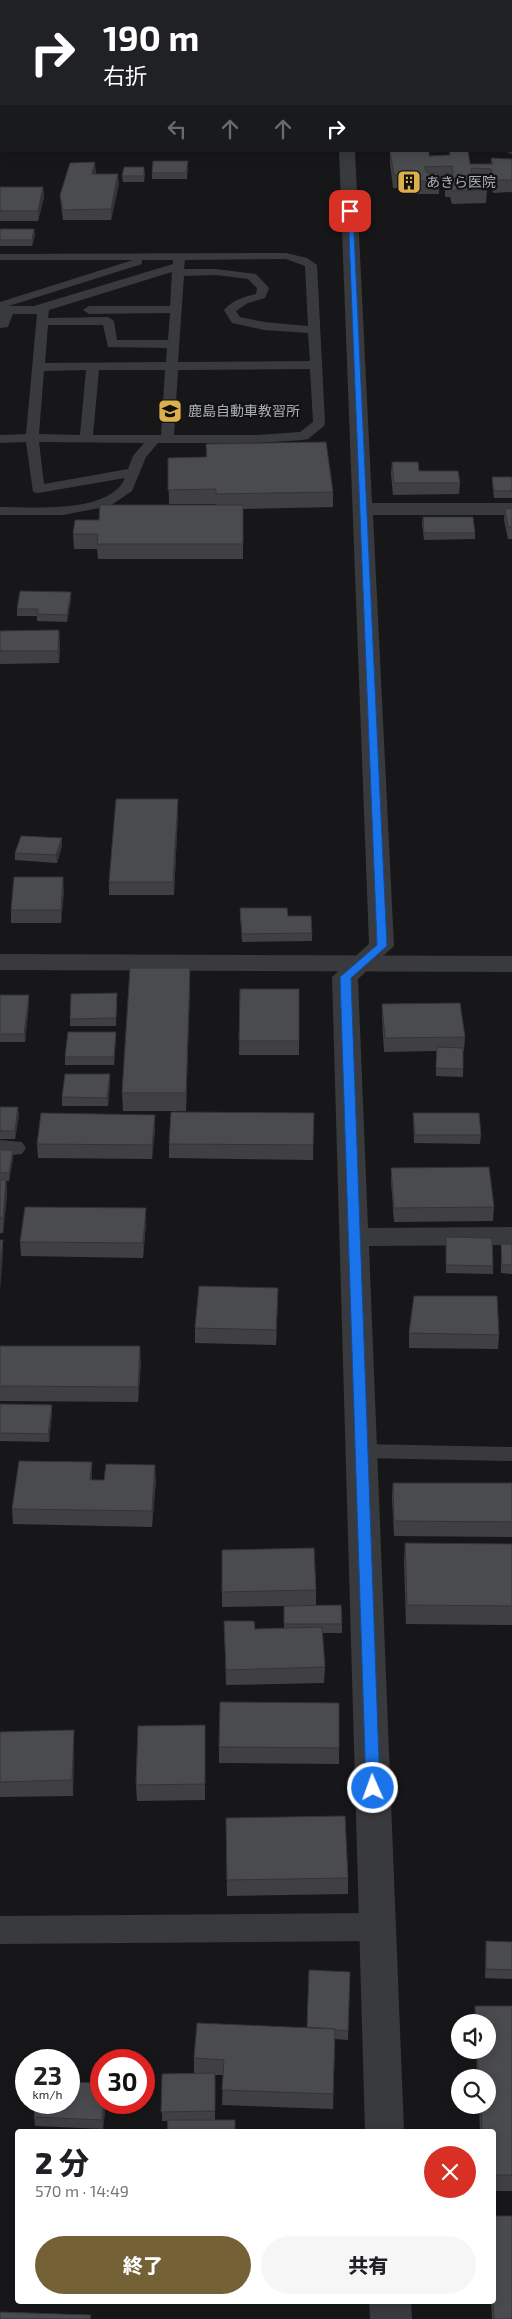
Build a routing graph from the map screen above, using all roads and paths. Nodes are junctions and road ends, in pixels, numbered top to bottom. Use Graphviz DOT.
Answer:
graph roads {
  1 [pos="347,152"];
  2 [pos="0,257"];
  3 [pos="156,257"];
  4 [pos="179,265"];
  5 [pos="3,308"];
  6 [pos="176,309"];
  7 [pos="40,314"];
  8 [pos="0,324"];
  9 [pos="315,330"];
  10 [pos="173,344"];
  11 [pos="316,365"];
  12 [pos="93,366"];
  13 [pos="172,366"];
  14 [pos="38,367"];
  15 [pos="32,438"];
  16 [pos="0,439"];
  17 [pos="86,439"];
  18 [pos="160,439"];
  19 [pos="134,472"];
  20 [pos="512,508"];
  21 [pos="363,509"];
  22 [pos="0,511"];
  23 [pos="0,962"];
  24 [pos="360,964"];
  25 [pos="512,964"];
  26 [pos="512,1236"];
  27 [pos="354,1237"];
  28 [pos="362,1451"];
  29 [pos="512,1454"];
  30 [pos="377,1927"];
  31 [pos="0,1930"];
  32 [pos="384,2129"];
  33 [pos="390,2304"];
  34 [pos="391,2319"];
  1 -- 21 [label="street"];
  2 -- 3 [label="lane"];
  3 -- 4 [label="lane"];
  3 -- 5 [label="lane"];
  4 -- 6 [label="lane"];
  4 -- 7 [label="lane"];
  4 -- 9 [label="lane"];
  4 -- 9 [label="lane"];
  5 -- 7 [label="lane"];
  5 -- 8 [label="lane"];
  6 -- 7 [label="lane"];
  6 -- 10 [label="lane"];
  7 -- 10 [label="lane"];
  7 -- 14 [label="lane"];
  9 -- 11 [label="lane"];
  10 -- 13 [label="lane"];
  11 -- 13 [label="lane"];
  11 -- 18 [label="lane"];
  12 -- 13 [label="lane"];
  12 -- 14 [label="lane"];
  12 -- 17 [label="lane"];
  13 -- 18 [label="lane"];
  14 -- 15 [label="lane"];
  15 -- 16 [label="lane"];
  15 -- 17 [label="lane"];
  15 -- 19 [label="lane"];
  17 -- 18 [label="lane"];
  18 -- 19 [label="lane"];
  19 -- 22 [label="lane"];
  20 -- 21 [label="street"];
  21 -- 24 [label="street"];
  23 -- 24 [label="street"];
  24 -- 25 [label="street"];
  24 -- 27 [label="street"];
  26 -- 27 [label="street"];
  27 -- 28 [label="street"];
  28 -- 29 [label="lane"];
  28 -- 30 [label="street"];
  30 -- 31 [label="street"];
  30 -- 32 [label="street"];
  33 -- 34 [label="street"];
}
